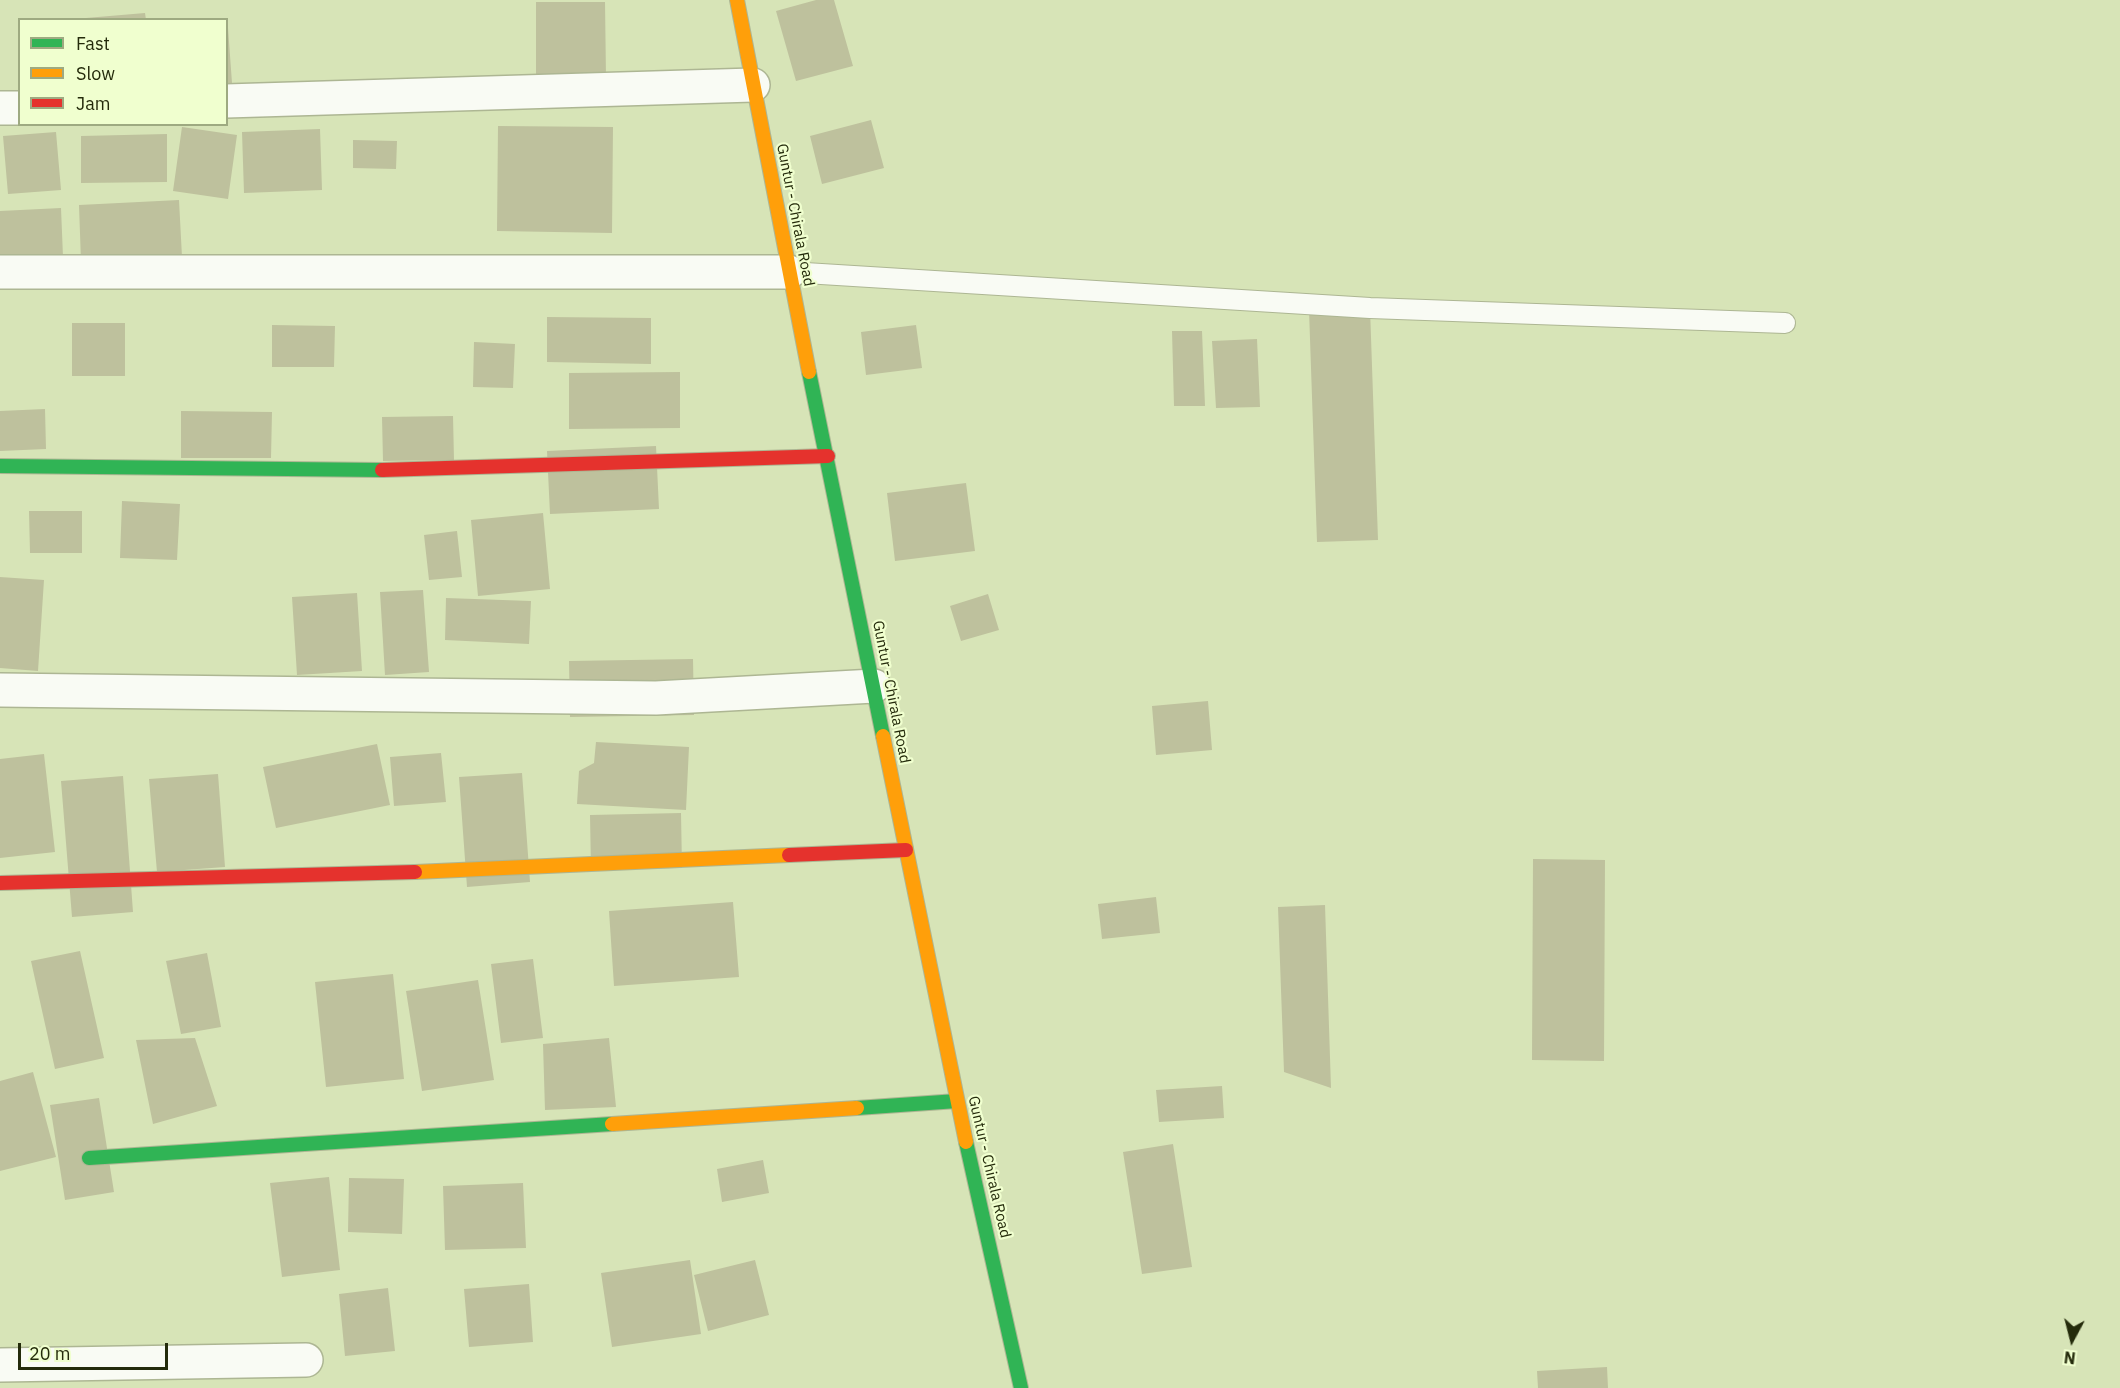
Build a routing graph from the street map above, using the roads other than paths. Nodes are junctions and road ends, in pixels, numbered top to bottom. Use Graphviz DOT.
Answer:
graph roads {
  1 [pos="737,0"];
  2 [pos="753,85"];
  3 [pos="228,101"];
  4 [pos="0,108"];
  5 [pos="18,108"];
  6 [pos="0,272"];
  7 [pos="789,272"];
  8 [pos="1785,323"];
  9 [pos="828,456"];
  10 [pos="0,466"];
  11 [pos="874,686"];
  12 [pos="0,690"];
  13 [pos="906,850"];
  14 [pos="0,883"];
  15 [pos="957,1101"];
  16 [pos="89,1158"];
  17 [pos="306,1360"];
  18 [pos="6,1373"];
  19 [pos="1021,1388"];
  1 -- 2 [label="street, Guntur - Chirala Road"];
  2 -- 3 [label="street"];
  2 -- 7 [label="street, Guntur - Chirala Road"];
  4 -- 5 [label="street"];
  6 -- 7 [label="street"];
  7 -- 8 [label="lane"];
  7 -- 9 [label="street, Guntur - Chirala Road"];
  9 -- 10 [label="street"];
  9 -- 11 [label="street, Guntur - Chirala Road"];
  11 -- 12 [label="street"];
  11 -- 13 [label="street, Guntur - Chirala Road"];
  13 -- 14 [label="street"];
  13 -- 15 [label="street, Guntur - Chirala Road"];
  15 -- 16 [label="street"];
  15 -- 19 [label="street, Guntur - Chirala Road"];
  17 -- 18 [label="street"];
}
